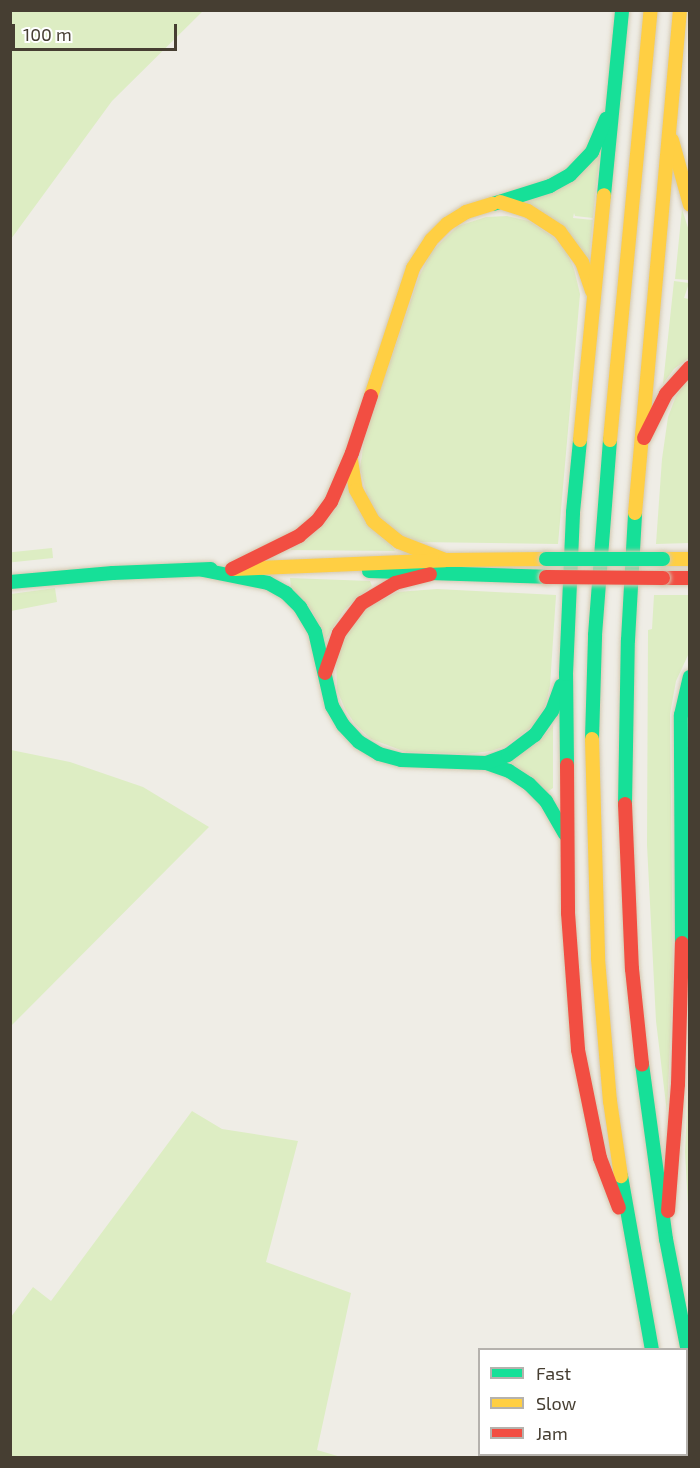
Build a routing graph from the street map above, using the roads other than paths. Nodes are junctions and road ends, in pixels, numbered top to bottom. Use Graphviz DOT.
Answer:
graph roads {
  1 [pos="622,10"];
  2 [pos="651,10"];
  3 [pos="680,10"];
  4 [pos="615,95"];
  5 [pos="669,127"];
  6 [pos="500,202"];
  7 [pos="690,205"];
  8 [pos="594,300"];
  9 [pos="690,367"];
  10 [pos="640,447"];
  11 [pos="351,453"];
  12 [pos="690,559"];
  13 [pos="445,560"];
  14 [pos="298,568"];
  15 [pos="232,569"];
  16 [pos="203,570"];
  17 [pos="430,574"];
  18 [pos="690,578"];
  19 [pos="10,582"];
  20 [pos="566,674"];
  21 [pos="690,677"];
  22 [pos="324,680"];
  23 [pos="486,763"];
  24 [pos="567,842"];
  25 [pos="666,1239"];
  26 [pos="632,1242"];
  27 [pos="652,1348"];
  28 [pos="687,1348"];
  1 -- 4 [label="main road"];
  2 -- 26 [label="main road"];
  3 -- 5 [label="main road"];
  4 -- 6 [label="main road"];
  4 -- 8 [label="main road"];
  5 -- 7 [label="main road"];
  5 -- 10 [label="main road"];
  6 -- 8 [label="main road"];
  6 -- 11 [label="main road"];
  8 -- 20 [label="main road"];
  9 -- 10 [label="main road"];
  10 -- 25 [label="main road"];
  11 -- 13 [label="main road"];
  11 -- 15 [label="main road"];
  12 -- 13 [label="main road, bridge"];
  13 -- 14 [label="main road"];
  14 -- 15 [label="main road"];
  14 -- 17 [label="main road"];
  15 -- 16 [label="main road"];
  16 -- 19 [label="main road"];
  16 -- 22 [label="main road"];
  17 -- 18 [label="main road, bridge"];
  17 -- 22 [label="main road"];
  20 -- 23 [label="main road"];
  20 -- 24 [label="main road"];
  21 -- 25 [label="main road"];
  22 -- 23 [label="main road"];
  23 -- 24 [label="main road"];
  24 -- 26 [label="main road"];
  25 -- 28 [label="main road"];
  26 -- 27 [label="main road"];
}
